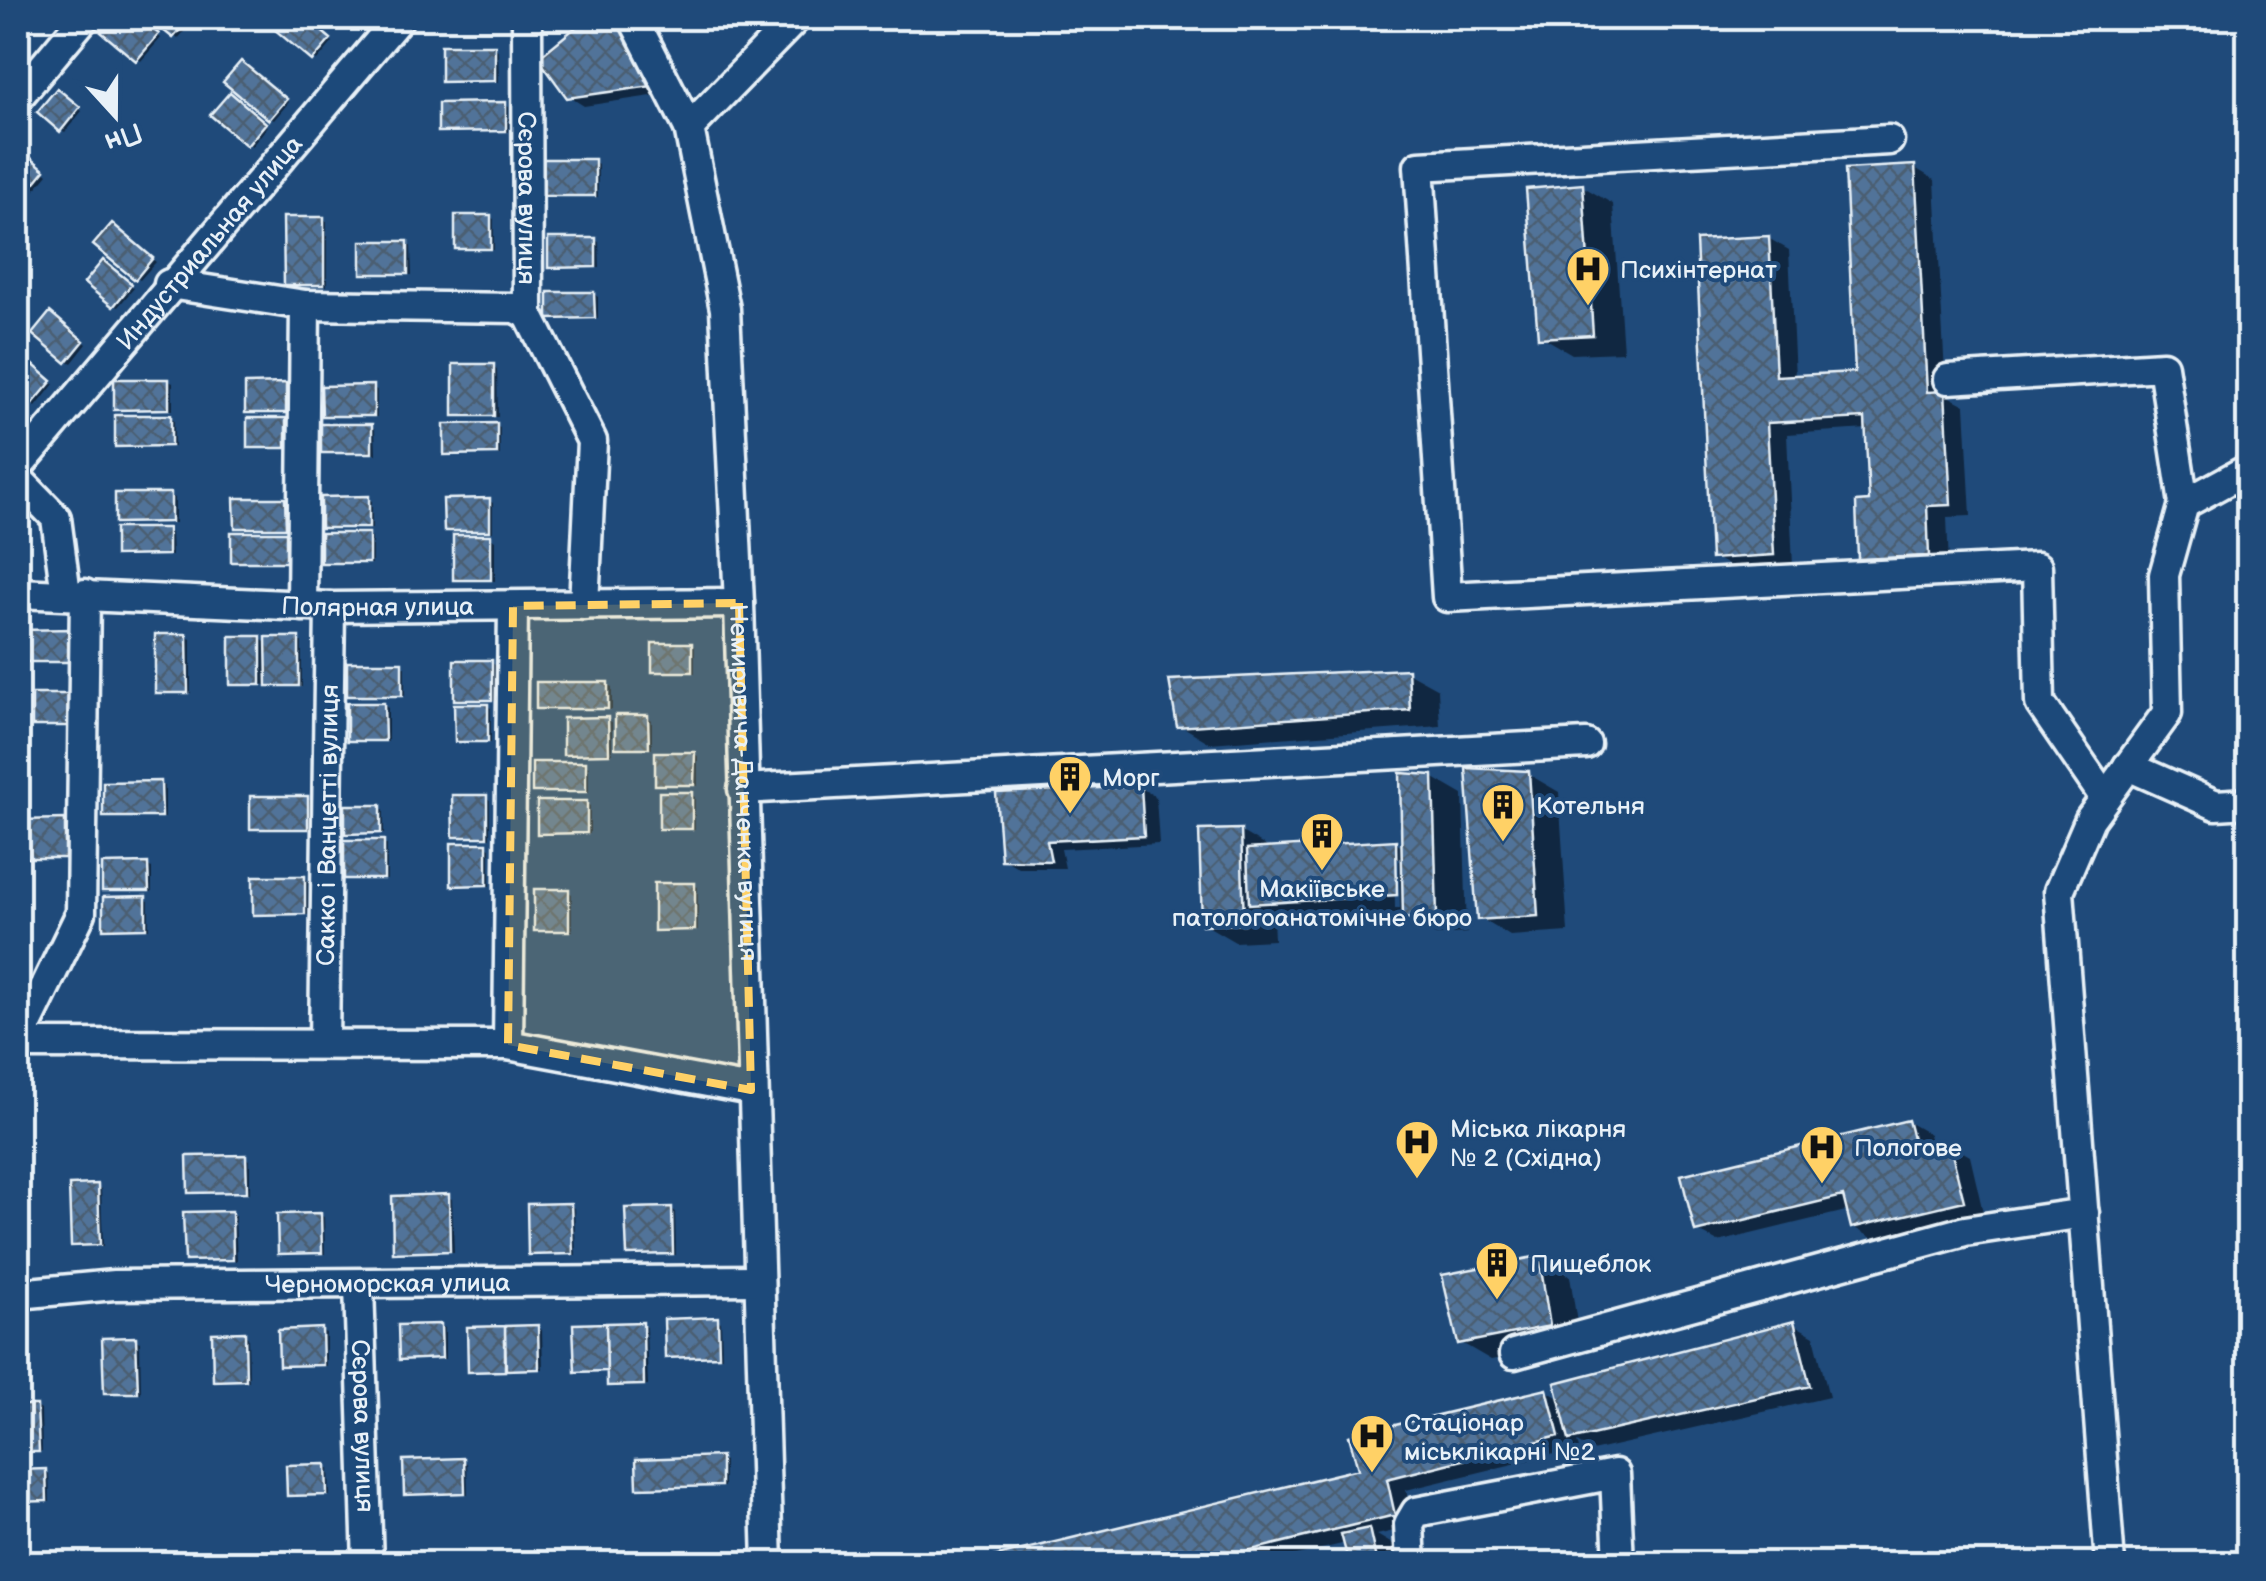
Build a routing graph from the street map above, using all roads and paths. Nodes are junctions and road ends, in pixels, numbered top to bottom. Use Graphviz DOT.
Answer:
graph roads {
  1 [pos="84,18"];
  2 [pos="399,18"];
  3 [pos="526,18"];
  4 [pos="633,18"];
  5 [pos="796,18"];
  6 [pos="18,97"];
  7 [pos="688,128"];
  8 [pos="1889,140"];
  9 [pos="169,284"];
  10 [pos="305,305"];
  11 [pos="528,314"];
  12 [pos="1948,379"];
  13 [pos="18,467"];
  14 [pos="2248,469"];
  15 [pos="18,478"];
  16 [pos="2184,504"];
  17 [pos="18,593"];
  18 [pos="76,594"];
  19 [pos="738,603"];
  20 [pos="584,605"];
  21 [pos="316,606"];
  22 [pos="513,606"];
  23 [pos="1586,744"];
  24 [pos="2128,766"];
  25 [pos="744,789"];
  26 [pos="2105,798"];
  27 [pos="2248,803"];
  28 [pos="324,1043"];
  29 [pos="18,1044"];
  30 [pos="508,1045"];
  31 [pos="751,1090"];
  32 [pos="2084,1213"];
  33 [pos="758,1280"];
  34 [pos="359,1286"];
  35 [pos="18,1294"];
  36 [pos="1514,1354"];
  37 [pos="368,1564"];
  38 [pos="768,1564"];
  39 [pos="1412,1564"];
  40 [pos="1619,1564"];
  41 [pos="2110,1564"];
  1 -- 6 [label="street"];
  2 -- 9 [label="street, Индустриальная улица"];
  3 -- 11 [label="street, Сєрова вулиця"];
  4 -- 7 [label="street, Немировича-Данченка вулиця"];
  5 -- 7 [label="street"];
  7 -- 19 [label="street, Немировича-Данченка вулиця"];
  8 -- 26 [label="street"];
  9 -- 10 [label="street"];
  9 -- 13 [label="street, Индустриальная улица"];
  10 -- 11 [label="street"];
  10 -- 21 [label="street, Сакко і Ванцетті вулиця"];
  11 -- 20 [label="street, Сєрова вулиця"];
  12 -- 16 [label="street"];
  14 -- 16 [label="street"];
  15 -- 18 [label="street"];
  16 -- 24 [label="street"];
  17 -- 18 [label="street, Полярная улица"];
  18 -- 21 [label="street, Полярная улица"];
  18 -- 29 [label="street"];
  19 -- 20 [label="street, Полярная улица"];
  19 -- 25 [label="street, Немировича-Данченка вулиця"];
  20 -- 22 [label="street, Полярная улица"];
  21 -- 22 [label="street, Полярная улица"];
  21 -- 28 [label="street, Сакко і Ванцетті вулиця"];
  22 -- 30 [label="street"];
  23 -- 25 [label="street"];
  24 -- 26 [label="street"];
  24 -- 27 [label="street"];
  25 -- 31 [label="street, Немировича-Данченка вулиця"];
  26 -- 32 [label="street"];
  28 -- 29 [label="street"];
  28 -- 30 [label="street"];
  30 -- 31 [label="street"];
  31 -- 33 [label="street, Немировича-Данченка вулиця"];
  32 -- 36 [label="street"];
  32 -- 41 [label="street"];
  33 -- 34 [label="street, Черноморская улица"];
  33 -- 38 [label="street, Немировича-Данченка вулиця"];
  34 -- 35 [label="street, Черноморская улица"];
  34 -- 37 [label="street, Сєрова вулиця"];
  39 -- 40 [label="street"];
}
